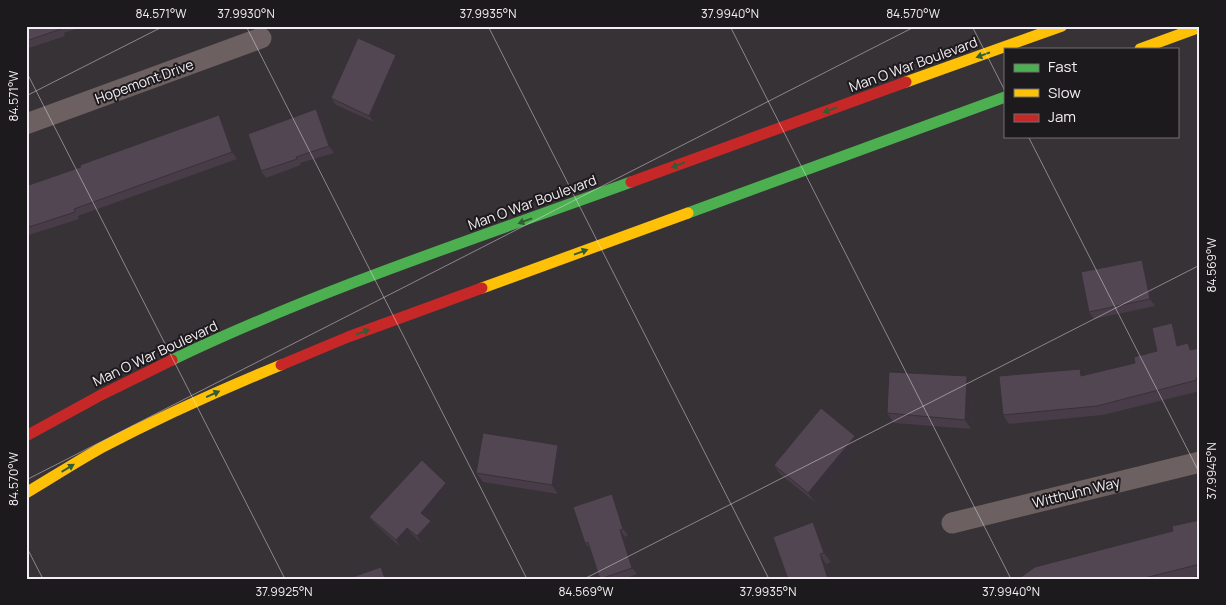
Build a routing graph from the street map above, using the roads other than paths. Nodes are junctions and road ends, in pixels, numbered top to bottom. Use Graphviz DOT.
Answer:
graph roads {
  1 [pos="1062,26"];
  2 [pos="1200,27"];
  3 [pos="261,38"];
  4 [pos="1143,48"];
  5 [pos="1004,98"];
  6 [pos="26,124"];
  7 [pos="26,436"];
  8 [pos="1200,462"];
  9 [pos="26,493"];
  10 [pos="952,523"];
  1 -- 7 [label="main road, Man O War Boulevard, one-way"];
  2 -- 4 [label="main road"];
  3 -- 6 [label="street, Hopemont Drive"];
  9 -- 5 [label="main road, one-way"];
  8 -- 10 [label="street, Witthuhn Way"];
}
